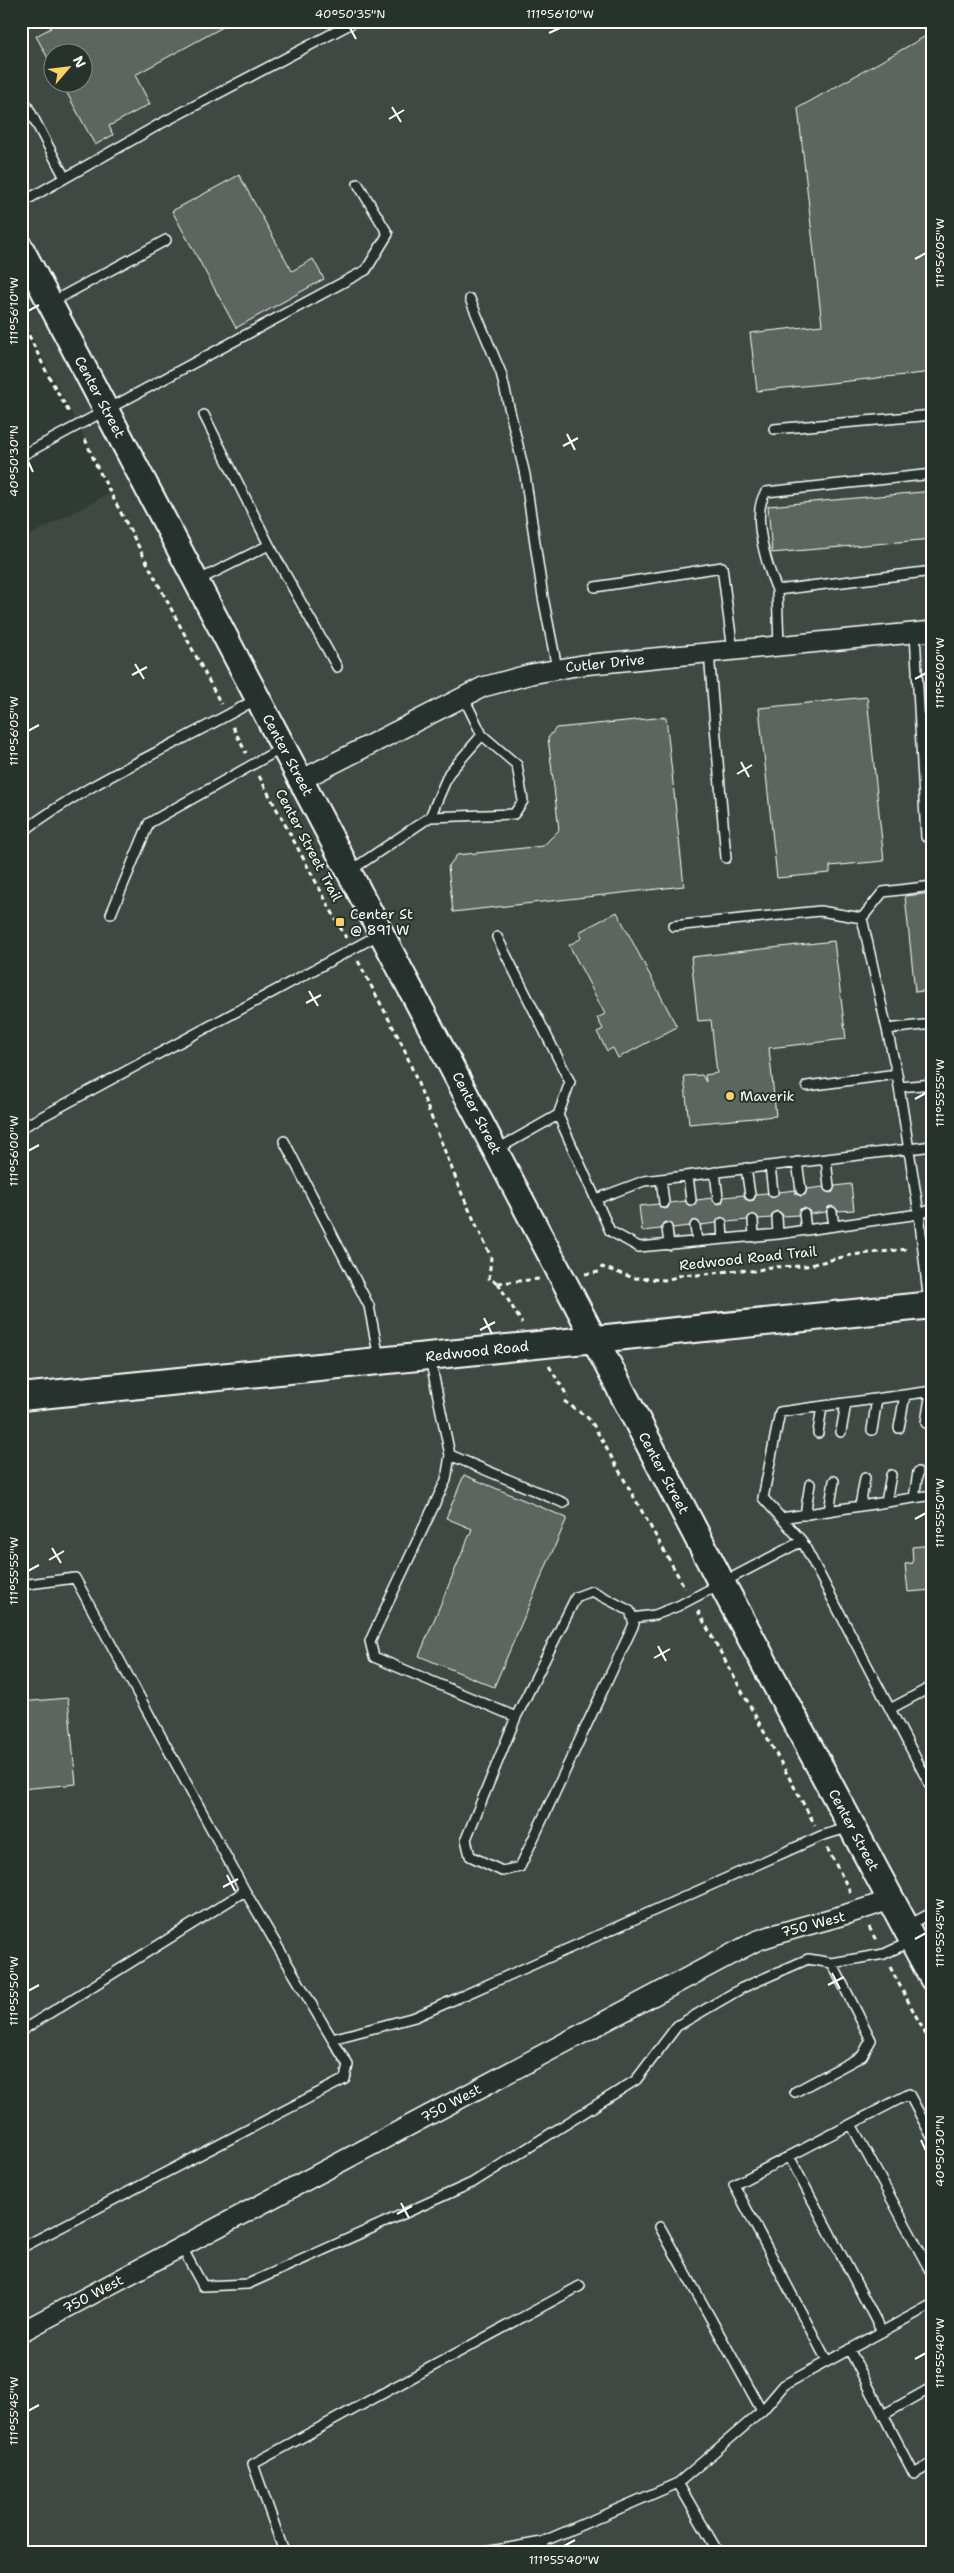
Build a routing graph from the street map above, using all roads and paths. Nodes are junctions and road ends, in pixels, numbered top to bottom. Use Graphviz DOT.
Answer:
graph roads {
  1 [pos="356,21"];
  2 [pos="21,94"];
  3 [pos="65,178"];
  4 [pos="358,184"];
  5 [pos="21,203"];
  6 [pos="166,240"];
  7 [pos="21,248"];
  8 [pos="470,299"];
  9 [pos="50,303"];
  10 [pos="21,319"];
  11 [pos="65,406"];
  12 [pos="107,411"];
  13 [pos="933,415"];
  14 [pos="204,416"];
  15 [pos="774,429"];
  16 [pos="91,450"];
  17 [pos="21,456"];
  18 [pos="933,474"];
  19 [pos="269,545"];
  20 [pos="933,571"];
  21 [pos="197,581"];
  22 [pos="595,587"];
  23 [pos="777,590"];
  24 [pos="924,632"];
  25 [pos="779,647"];
  26 [pos="733,651"];
  27 [pos="709,654"];
  28 [pos="337,667"];
  29 [pos="557,668"];
  30 [pos="463,696"];
  31 [pos="258,698"];
  32 [pos="227,716"];
  33 [pos="482,735"];
  34 [pos="284,747"];
  35 [pos="253,765"];
  36 [pos="301,780"];
  37 [pos="430,817"];
  38 [pos="21,833"];
  39 [pos="926,837"];
  40 [pos="726,858"];
  41 [pos="350,871"];
  42 [pos="933,886"];
  43 [pos="111,914"];
  44 [pos="862,918"];
  45 [pos="673,926"];
  46 [pos="382,932"];
  47 [pos="497,937"];
  48 [pos="352,949"];
  49 [pos="933,1024"];
  50 [pos="887,1028"];
  51 [pos="897,1074"];
  52 [pos="933,1084"];
  53 [pos="807,1086"];
  54 [pos="899,1087"];
  55 [pos="558,1115"];
  56 [pos="21,1128"];
  57 [pos="284,1140"];
  58 [pos="933,1146"];
  59 [pos="909,1148"];
  60 [pos="496,1150"];
  61 [pos="826,1159"];
  62 [pos="797,1162"];
  63 [pos="770,1166"];
  64 [pos="746,1168"];
  65 [pos="715,1172"];
  66 [pos="688,1176"];
  67 [pos="661,1179"];
  68 [pos="829,1187"];
  69 [pos="801,1190"];
  70 [pos="773,1192"];
  71 [pos="750,1195"];
  72 [pos="718,1198"];
  73 [pos="596,1199"];
  74 [pos="691,1200"];
  75 [pos="664,1203"];
  76 [pos="933,1209"];
  77 [pos="832,1212"];
  78 [pos="804,1214"];
  79 [pos="919,1214"];
  80 [pos="777,1217"];
  81 [pos="753,1220"];
  82 [pos="722,1223"];
  83 [pos="695,1226"];
  84 [pos="834,1226"];
  85 [pos="667,1228"];
  86 [pos="806,1230"];
  87 [pos="778,1234"];
  88 [pos="754,1237"];
  89 [pos="723,1239"];
  90 [pos="697,1242"];
  91 [pos="669,1245"];
  92 [pos="904,1249"];
  93 [pos="599,1272"];
  94 [pos="498,1283"];
  95 [pos="931,1305"];
  96 [pos="594,1340"];
  97 [pos="429,1356"];
  98 [pos="379,1360"];
  99 [pos="932,1391"];
  100 [pos="905,1395"];
  101 [pos="21,1397"];
  102 [pos="877,1399"];
  103 [pos="846,1403"];
  104 [pos="822,1406"];
  105 [pos="926,1423"];
  106 [pos="899,1428"];
  107 [pos="872,1430"];
  108 [pos="841,1432"];
  109 [pos="818,1433"];
  110 [pos="450,1455"];
  111 [pos="918,1472"];
  112 [pos="891,1475"];
  113 [pos="865,1478"];
  114 [pos="834,1480"];
  115 [pos="810,1484"];
  116 [pos="933,1495"];
  117 [pos="914,1498"];
  118 [pos="886,1502"];
  119 [pos="564,1503"];
  120 [pos="860,1506"];
  121 [pos="829,1511"];
  122 [pos="805,1515"];
  123 [pos="781,1518"];
  124 [pos="802,1541"];
  125 [pos="722,1584"];
  126 [pos="21,1585"];
  127 [pos="632,1618"];
  128 [pos="933,1686"];
  129 [pos="890,1709"];
  130 [pos="516,1717"];
  131 [pos="933,1791"];
  132 [pos="852,1826"];
  133 [pos="832,1857"];
  134 [pos="850,1890"];
  135 [pos="245,1891"];
  136 [pos="891,1899"];
  137 [pos="933,1912"];
  138 [pos="870,1928"];
  139 [pos="909,1933"];
  140 [pos="884,1954"];
  141 [pos="832,1963"];
  142 [pos="933,1978"];
  143 [pos="21,2031"];
  144 [pos="332,2040"];
  145 [pos="933,2048"];
  146 [pos="795,2092"];
  147 [pos="851,2124"];
  148 [pos="933,2139"];
  149 [pos="789,2156"];
  150 [pos="660,2227"];
  151 [pos="182,2246"];
  152 [pos="21,2248"];
  153 [pos="933,2276"];
  154 [pos="580,2286"];
  155 [pos="933,2304"];
  156 [pos="21,2332"];
  157 [pos="882,2332"];
  158 [pos="849,2349"];
  159 [pos="827,2361"];
  160 [pos="933,2387"];
  161 [pos="762,2411"];
  162 [pos="883,2415"];
  163 [pos="933,2464"];
  164 [pos="678,2483"];
  165 [pos="542,2542"];
  166 [pos="284,2552"];
  167 [pos="485,2552"];
  168 [pos="546,2552"];
  169 [pos="718,2552"];
  1 -- 3 [label="lane"];
  2 -- 3 [label="lane"];
  3 -- 5 [label="lane"];
  4 -- 12 [label="lane"];
  6 -- 9 [label="lane"];
  7 -- 9 [label="street, Center Street"];
  8 -- 29 [label="lane"];
  9 -- 12 [label="street, Center Street"];
  10 -- 11 [label="path"];
  12 -- 17 [label="lane"];
  12 -- 21 [label="street, Center Street"];
  13 -- 15 [label="lane"];
  14 -- 19 [label="lane"];
  16 -- 32 [label="path, Center Street Trail"];
  18 -- 23 [label="lane"];
  19 -- 21 [label="lane"];
  19 -- 28 [label="lane"];
  20 -- 23 [label="lane"];
  21 -- 31 [label="street, Center Street"];
  22 -- 26 [label="lane"];
  23 -- 25 [label="lane"];
  24 -- 25 [label="street, Cutler Drive"];
  24 -- 39 [label="lane"];
  25 -- 26 [label="street, Cutler Drive"];
  26 -- 27 [label="street, Cutler Drive"];
  27 -- 29 [label="street, Cutler Drive"];
  27 -- 40 [label="lane"];
  29 -- 30 [label="street, Cutler Drive"];
  30 -- 33 [label="lane"];
  30 -- 36 [label="street, Cutler Drive"];
  31 -- 32 [label="lane"];
  31 -- 34 [label="street, Center Street"];
  32 -- 35 [label="path, Center Street Trail"];
  32 -- 38 [label="lane"];
  33 -- 37 [label="lane"];
  33 -- 37 [label="lane"];
  34 -- 35 [label="lane"];
  34 -- 36 [label="street, Center Street"];
  35 -- 43 [label="lane"];
  35 -- 48 [label="path, Center Street Trail"];
  36 -- 41 [label="street, Center Street"];
  37 -- 41 [label="lane"];
  41 -- 46 [label="street, Center Street"];
  42 -- 44 [label="lane"];
  44 -- 45 [label="lane"];
  44 -- 50 [label="lane"];
  46 -- 48 [label="lane"];
  46 -- 60 [label="street, Center Street"];
  47 -- 55 [label="lane"];
  48 -- 56 [label="lane"];
  48 -- 94 [label="path, Center Street Trail"];
  49 -- 50 [label="lane"];
  50 -- 51 [label="lane"];
  51 -- 53 [label="lane"];
  51 -- 54 [label="lane"];
  52 -- 54 [label="lane"];
  54 -- 59 [label="lane"];
  55 -- 60 [label="lane"];
  55 -- 73 [label="lane"];
  57 -- 98 [label="lane"];
  58 -- 59 [label="lane"];
  59 -- 61 [label="lane"];
  59 -- 79 [label="lane"];
  60 -- 96 [label="street, Center Street"];
  61 -- 62 [label="lane"];
  61 -- 68 [label="lane"];
  62 -- 63 [label="lane"];
  62 -- 69 [label="lane"];
  63 -- 64 [label="lane"];
  63 -- 70 [label="lane"];
  64 -- 65 [label="lane"];
  64 -- 71 [label="lane"];
  65 -- 66 [label="lane"];
  65 -- 72 [label="lane"];
  66 -- 67 [label="lane"];
  66 -- 74 [label="lane"];
  67 -- 73 [label="lane"];
  67 -- 75 [label="lane"];
  73 -- 91 [label="lane"];
  76 -- 79 [label="lane"];
  77 -- 84 [label="lane"];
  78 -- 86 [label="lane"];
  79 -- 84 [label="lane"];
  79 -- 95 [label="lane"];
  80 -- 87 [label="lane"];
  81 -- 88 [label="lane"];
  82 -- 89 [label="lane"];
  83 -- 90 [label="lane"];
  84 -- 86 [label="lane"];
  85 -- 91 [label="lane"];
  86 -- 87 [label="lane"];
  87 -- 88 [label="lane"];
  88 -- 89 [label="lane"];
  89 -- 90 [label="lane"];
  90 -- 91 [label="lane"];
  92 -- 93 [label="path, Redwood Road Trail"];
  95 -- 96 [label="main road, Redwood Road"];
  96 -- 97 [label="main road, Redwood Road"];
  96 -- 125 [label="main road, Center Street"];
  97 -- 98 [label="main road, Redwood Road"];
  97 -- 110 [label="lane"];
  98 -- 101 [label="main road, Redwood Road"];
  99 -- 100 [label="lane"];
  99 -- 105 [label="lane"];
  100 -- 102 [label="lane"];
  100 -- 106 [label="lane"];
  102 -- 103 [label="lane"];
  102 -- 107 [label="lane"];
  103 -- 104 [label="lane"];
  103 -- 108 [label="lane"];
  104 -- 109 [label="lane"];
  104 -- 123 [label="lane"];
  110 -- 119 [label="lane"];
  110 -- 130 [label="lane"];
  111 -- 117 [label="lane"];
  112 -- 118 [label="lane"];
  113 -- 120 [label="lane"];
  114 -- 121 [label="lane"];
  115 -- 122 [label="lane"];
  116 -- 117 [label="lane"];
  117 -- 118 [label="lane"];
  118 -- 120 [label="lane"];
  120 -- 121 [label="lane"];
  121 -- 122 [label="lane"];
  122 -- 123 [label="lane"];
  123 -- 124 [label="lane"];
  124 -- 125 [label="lane"];
  124 -- 129 [label="lane"];
  125 -- 127 [label="lane"];
  125 -- 132 [label="main road, Center Street"];
  126 -- 135 [label="lane"];
  127 -- 130 [label="lane"];
  127 -- 130 [label="lane"];
  128 -- 129 [label="lane"];
  129 -- 131 [label="lane"];
  132 -- 136 [label="main road, Center Street"];
  132 -- 144 [label="lane"];
  133 -- 134 [label="path"];
  135 -- 143 [label="lane"];
  135 -- 144 [label="lane"];
  136 -- 139 [label="main road, Center Street"];
  136 -- 151 [label="street, 750 West"];
  137 -- 139 [label="lane"];
  138 -- 140 [label="path"];
  139 -- 140 [label="lane"];
  139 -- 142 [label="main road, Center Street"];
  140 -- 141 [label="lane"];
  140 -- 145 [label="path"];
  141 -- 146 [label="lane"];
  141 -- 151 [label="lane"];
  144 -- 152 [label="lane"];
  147 -- 148 [label="lane"];
  147 -- 149 [label="lane"];
  147 -- 153 [label="lane"];
  149 -- 157 [label="lane"];
  149 -- 159 [label="lane"];
  150 -- 161 [label="lane"];
  151 -- 156 [label="street, 750 West"];
  154 -- 166 [label="lane"];
  155 -- 157 [label="lane"];
  157 -- 158 [label="lane"];
  158 -- 159 [label="lane"];
  158 -- 162 [label="lane"];
  159 -- 161 [label="lane"];
  160 -- 162 [label="lane"];
  161 -- 164 [label="lane"];
  162 -- 163 [label="lane"];
  164 -- 165 [label="lane"];
  164 -- 169 [label="lane"];
  165 -- 167 [label="lane"];
  165 -- 168 [label="lane"];
}
